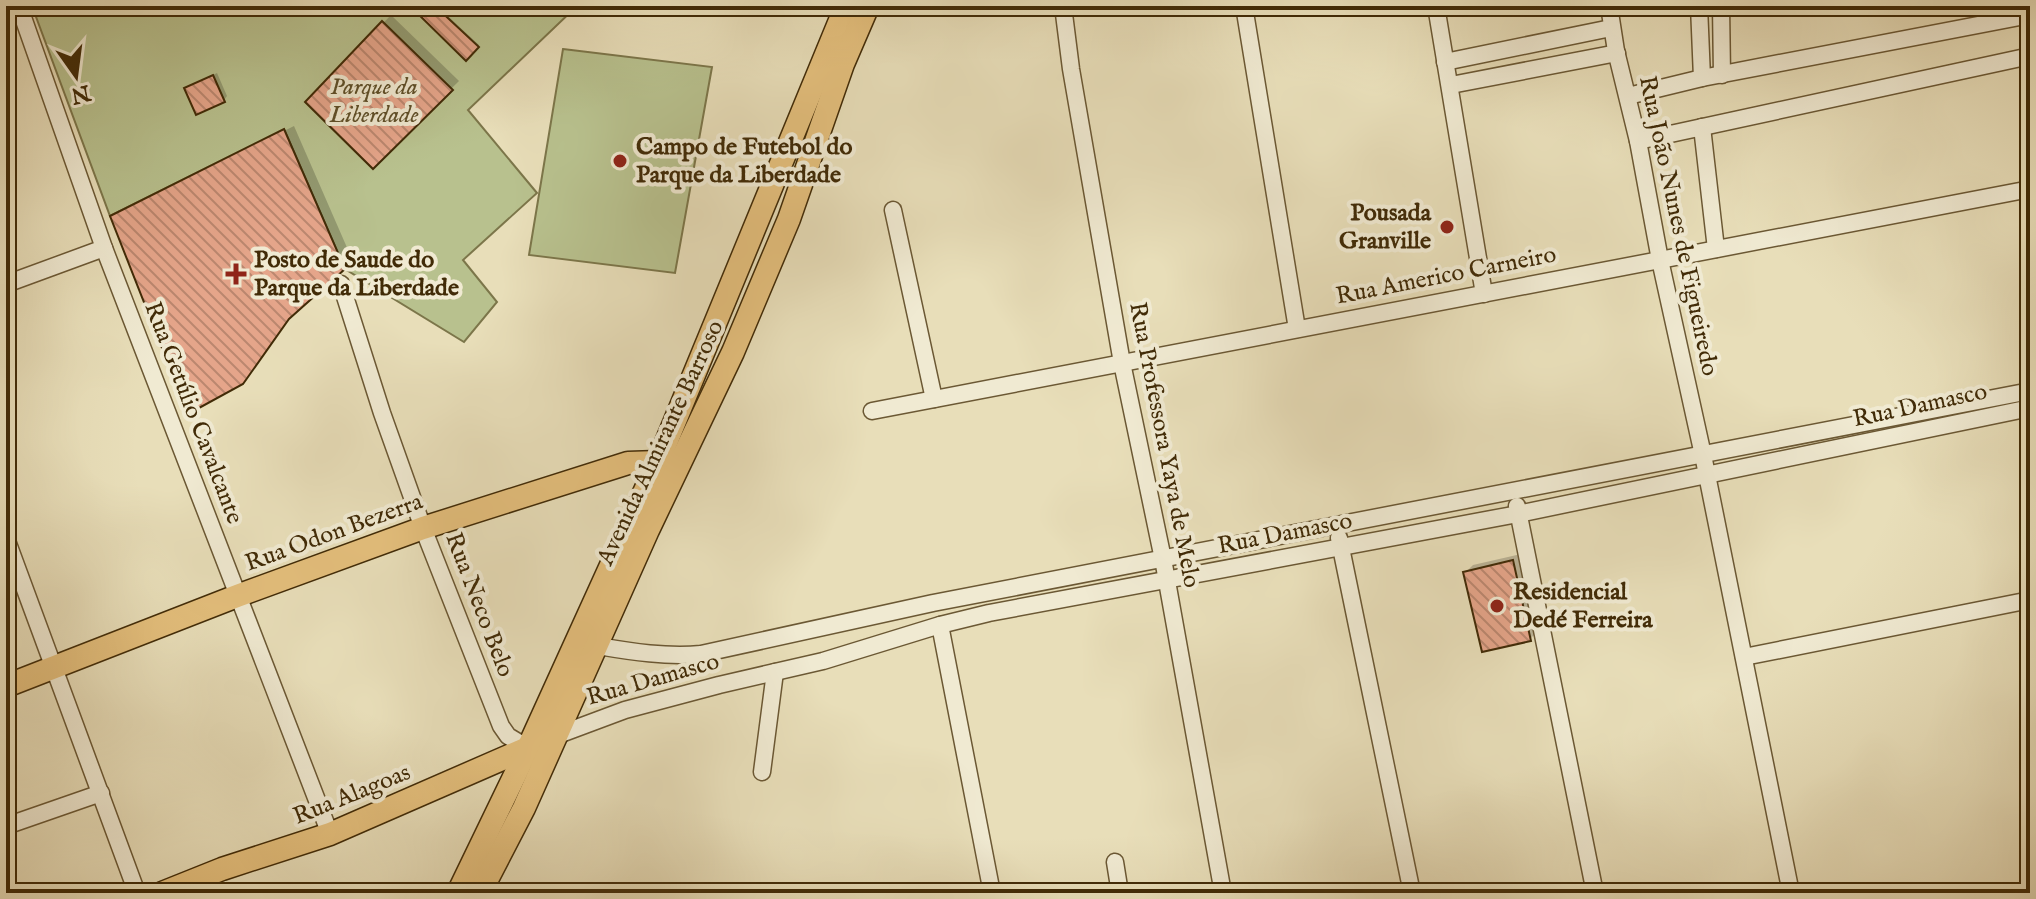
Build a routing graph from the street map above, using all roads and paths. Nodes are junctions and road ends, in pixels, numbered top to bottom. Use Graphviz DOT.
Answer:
graph roads {
  1 [pos="19,6"];
  2 [pos="846,6"];
  3 [pos="868,6"];
  4 [pos="1063,6"];
  5 [pos="1244,6"];
  6 [pos="1436,6"];
  7 [pos="1609,6"];
  8 [pos="1699,6"];
  9 [pos="1721,6"];
  10 [pos="2030,15"];
  11 [pos="1611,28"];
  12 [pos="1617,53"];
  13 [pos="2030,56"];
  14 [pos="1445,62"];
  15 [pos="1722,75"];
  16 [pos="1702,78"];
  17 [pos="1451,85"];
  18 [pos="1628,96"];
  19 [pos="1702,127"];
  20 [pos="1638,141"];
  21 [pos="2030,189"];
  22 [pos="893,210"];
  23 [pos="104,248"];
  24 [pos="1716,249"];
  25 [pos="1660,260"];
  26 [pos="6,284"];
  27 [pos="341,284"];
  28 [pos="1484,294"];
  29 [pos="1297,329"];
  30 [pos="1122,363"];
  31 [pos="2030,391"];
  32 [pos="934,399"];
  33 [pos="2030,408"];
  34 [pos="872,411"];
  35 [pos="1703,455"];
  36 [pos="658,462"];
  37 [pos="1707,475"];
  38 [pos="669,489"];
  39 [pos="1514,493"];
  40 [pos="1518,514"];
  41 [pos="1337,527"];
  42 [pos="423,528"];
  43 [pos="6,538"];
  44 [pos="1341,548"];
  45 [pos="1163,559"];
  46 [pos="1166,581"];
  47 [pos="237,596"];
  48 [pos="2030,600"];
  49 [pos="940,625"];
  50 [pos="598,646"];
  51 [pos="1744,657"];
  52 [pos="54,668"];
  53 [pos="775,672"];
  54 [pos="6,686"];
  55 [pos="558,735"];
  56 [pos="528,748"];
  57 [pos="762,772"];
  58 [pos="101,793"];
  59 [pos="6,826"];
  60 [pos="330,834"];
  61 [pos="1115,862"];
  62 [pos="137,893"];
  63 [pos="162,893"];
  64 [pos="458,893"];
  65 [pos="480,893"];
  66 [pos="992,893"];
  67 [pos="1120,893"];
  68 [pos="1223,893"];
  69 [pos="1412,893"];
  70 [pos="1595,893"];
  71 [pos="1791,893"];
  1 -- 23 [label="street, Rua Getúlio Cavalcante"];
  2 -- 36 [label="main road, Avenida Almirante Barroso"];
  3 -- 38 [label="main road, Avenida Almirante Barroso"];
  4 -- 30 [label="street, Rua Professora Yaya de Melo"];
  5 -- 29 [label="street"];
  6 -- 14 [label="street"];
  7 -- 11 [label="street, Rua João Nunes de Figueiredo"];
  8 -- 16 [label="street"];
  9 -- 15 [label="street"];
  10 -- 15 [label="street"];
  11 -- 12 [label="street, Rua João Nunes de Figueiredo"];
  11 -- 14 [label="street"];
  12 -- 17 [label="street"];
  12 -- 18 [label="street, Rua João Nunes de Figueiredo"];
  13 -- 19 [label="street"];
  14 -- 17 [label="street"];
  15 -- 16 [label="street"];
  16 -- 18 [label="street"];
  17 -- 28 [label="street"];
  18 -- 20 [label="street, Rua João Nunes de Figueiredo"];
  19 -- 20 [label="street"];
  19 -- 24 [label="street"];
  20 -- 25 [label="street, Rua João Nunes de Figueiredo"];
  21 -- 24 [label="street, Rua Americo Carneiro"];
  22 -- 32 [label="street"];
  23 -- 26 [label="street"];
  23 -- 47 [label="street, Rua Getúlio Cavalcante"];
  24 -- 25 [label="street, Rua Americo Carneiro"];
  25 -- 28 [label="street, Rua Americo Carneiro"];
  25 -- 35 [label="street, Rua João Nunes de Figueiredo"];
  27 -- 42 [label="street, Rua Neco Belo"];
  28 -- 29 [label="street, Rua Americo Carneiro"];
  29 -- 30 [label="street, Rua Americo Carneiro"];
  30 -- 32 [label="street, Rua Americo Carneiro"];
  30 -- 45 [label="street, Rua Professora Yaya de Melo"];
  31 -- 35 [label="street, Rua Damasco"];
  32 -- 34 [label="street, Rua Americo Carneiro"];
  33 -- 37 [label="street, Rua Damasco"];
  35 -- 37 [label="street, Rua João Nunes de Figueiredo"];
  35 -- 39 [label="street, Rua Damasco"];
  36 -- 38 [label="main road"];
  36 -- 42 [label="main road, Rua Odon Bezerra"];
  36 -- 56 [label="main road, Avenida Almirante Barroso"];
  37 -- 40 [label="street, Rua Damasco"];
  37 -- 51 [label="street, Rua João Nunes de Figueiredo"];
  38 -- 50 [label="main road, Avenida Almirante Barroso"];
  39 -- 40 [label="street"];
  39 -- 41 [label="street, Rua Damasco"];
  40 -- 44 [label="street, Rua Damasco"];
  40 -- 70 [label="street"];
  41 -- 44 [label="street"];
  41 -- 45 [label="street, Rua Damasco"];
  42 -- 47 [label="main road, Rua Odon Bezerra"];
  42 -- 56 [label="street, Rua Neco Belo"];
  43 -- 52 [label="street"];
  44 -- 46 [label="street, Rua Damasco"];
  44 -- 69 [label="street"];
  45 -- 46 [label="street, Rua Professora Yaya de Melo"];
  45 -- 50 [label="street, Rua Damasco"];
  46 -- 49 [label="street, Rua Damasco"];
  46 -- 68 [label="street, Rua Professora Yaya de Melo"];
  47 -- 52 [label="main road, Rua Odon Bezerra"];
  47 -- 60 [label="street, Rua Getúlio Cavalcante"];
  48 -- 51 [label="street"];
  49 -- 53 [label="street, Rua Damasco"];
  49 -- 66 [label="street"];
  50 -- 55 [label="main road, Avenida Almirante Barroso"];
  51 -- 71 [label="street, Rua João Nunes de Figueiredo"];
  52 -- 54 [label="main road, Rua Odon Bezerra"];
  52 -- 58 [label="street"];
  53 -- 55 [label="street, Rua Damasco"];
  53 -- 57 [label="street"];
  55 -- 56 [label="main road, Rua Alagoas"];
  55 -- 65 [label="main road, Avenida Almirante Barroso"];
  56 -- 60 [label="main road, Rua Alagoas"];
  56 -- 64 [label="main road, Avenida Almirante Barroso"];
  58 -- 59 [label="street"];
  58 -- 62 [label="street"];
  60 -- 63 [label="main road, Rua Alagoas"];
  61 -- 67 [label="street"];
}
